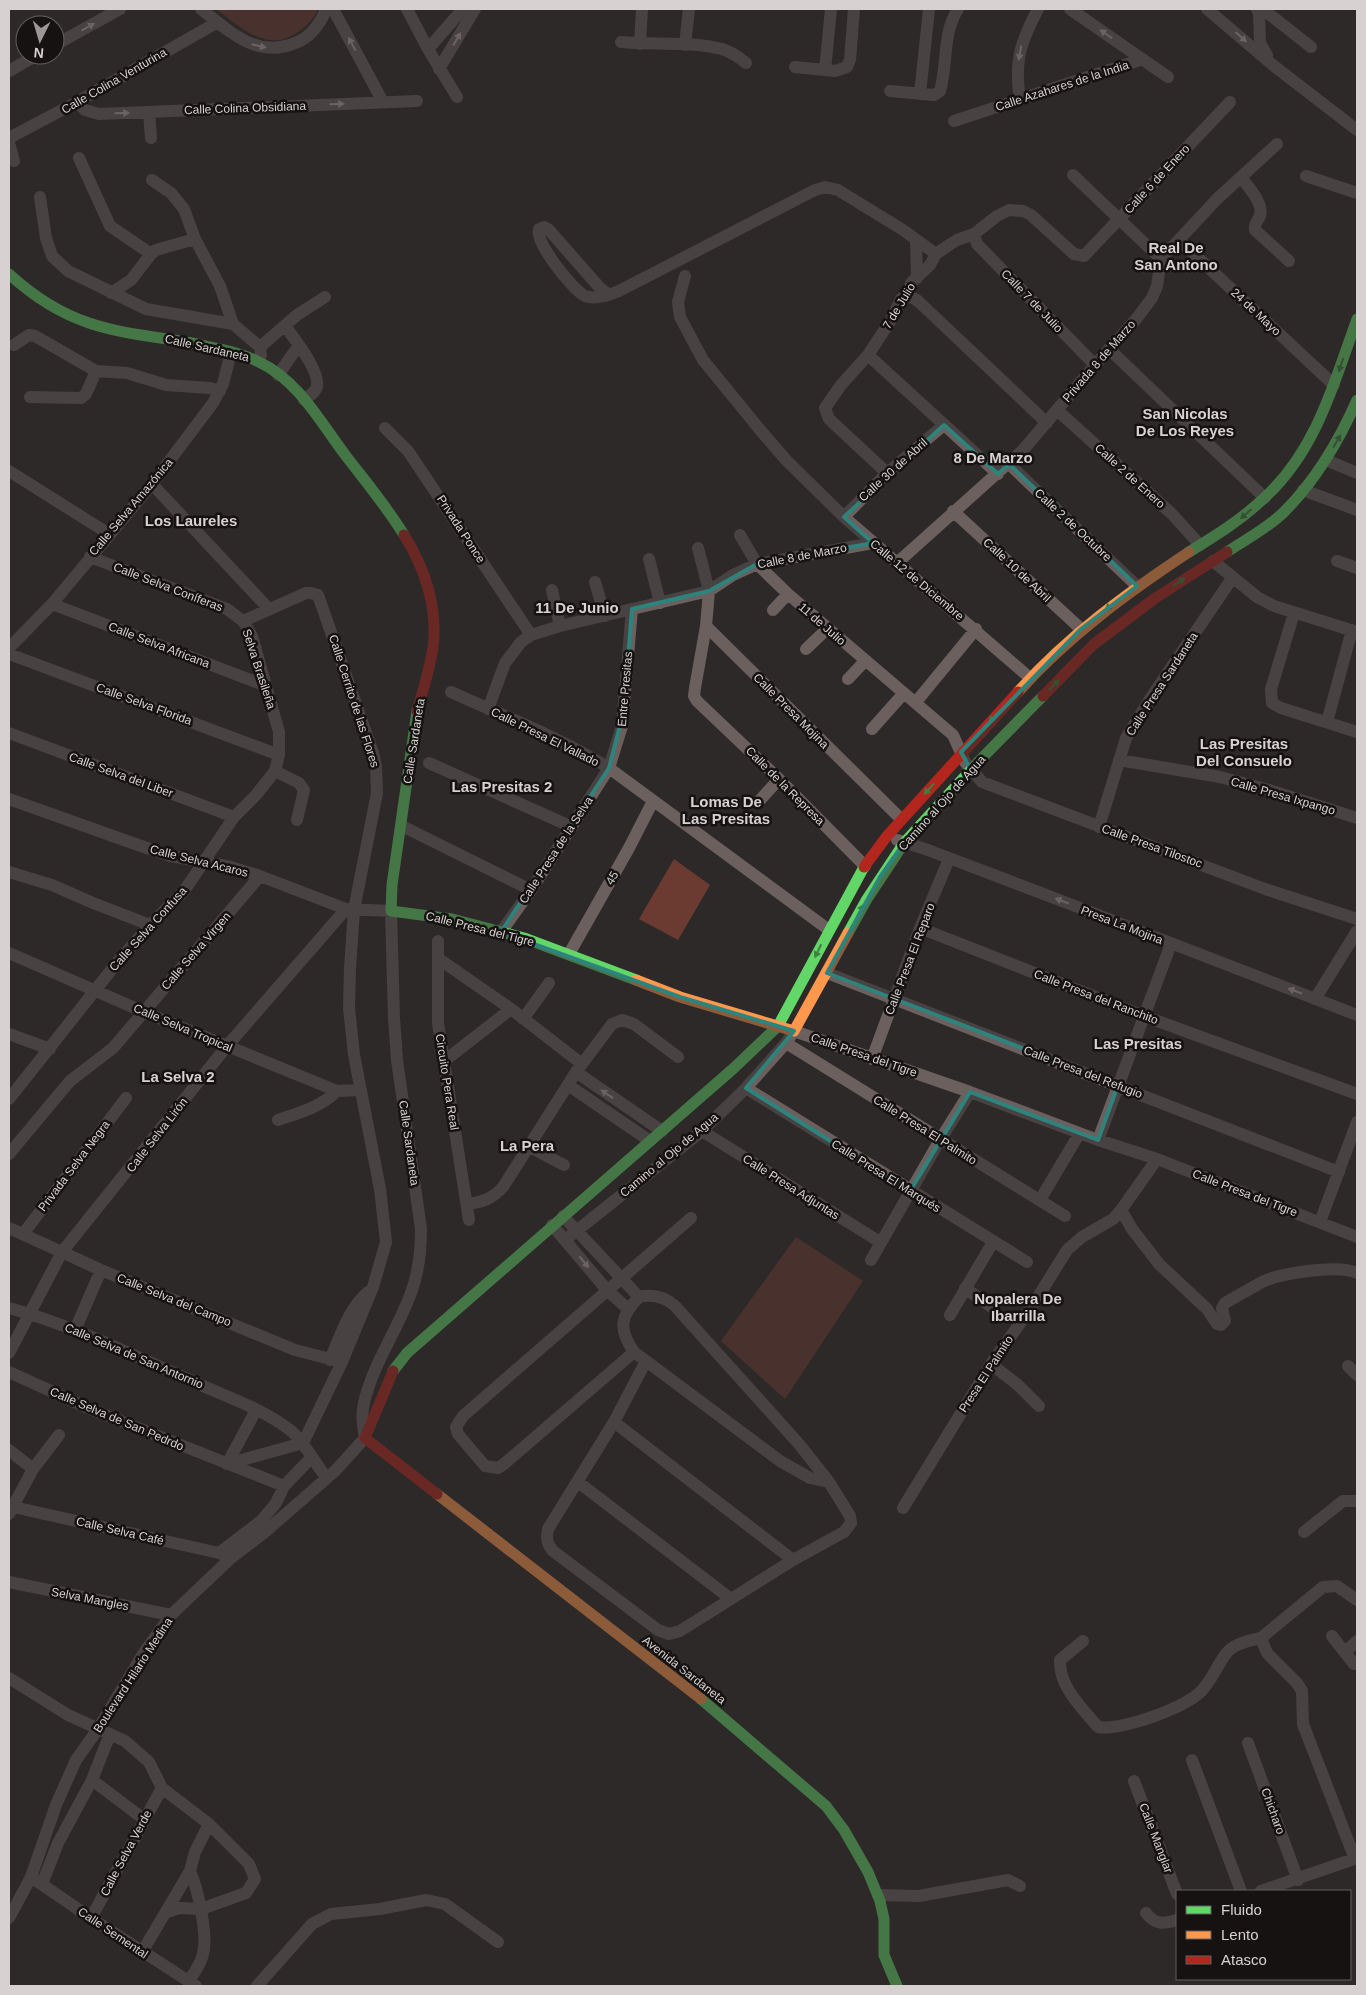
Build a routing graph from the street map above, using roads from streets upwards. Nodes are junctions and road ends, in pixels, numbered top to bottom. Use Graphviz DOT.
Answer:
graph roads {
  1 [pos="120,9"];
  2 [pos="201,9"];
  3 [pos="326,9"];
  4 [pos="333,9"];
  5 [pos="406,9"];
  6 [pos="463,9"];
  7 [pos="475,9"];
  8 [pos="642,9"];
  9 [pos="688,9"];
  10 [pos="831,9"];
  11 [pos="854,9"];
  12 [pos="929,9"];
  13 [pos="958,9"];
  14 [pos="1038,9"];
  15 [pos="1070,9"];
  16 [pos="1207,9"];
  17 [pos="1256,9"];
  18 [pos="1268,15"];
  19 [pos="218,22"];
  20 [pos="65,39"];
  21 [pos="621,42"];
  22 [pos="640,44"];
  23 [pos="685,45"];
  24 [pos="1311,47"];
  25 [pos="428,49"];
  26 [pos="1142,59"];
  27 [pos="746,63"];
  28 [pos="1274,66"];
  29 [pos="795,67"];
  30 [pos="439,69"];
  31 [pos="825,70"];
  32 [pos="1168,77"];
  33 [pos="890,91"];
  34 [pos="920,94"];
  35 [pos="457,97"];
  36 [pos="1020,100"];
  37 [pos="417,101"];
  38 [pos="77,102"];
  39 [pos="383,102"];
  40 [pos="1230,102"];
  41 [pos="150,112"];
  42 [pos="954,121"];
  43 [pos="1357,130"];
  44 [pos="9,138"];
  45 [pos="151,138"];
  46 [pos="9,144"];
  47 [pos="1277,144"];
  48 [pos="79,158"];
  49 [pos="14,161"];
  50 [pos="1073,176"];
  51 [pos="1306,176"];
  52 [pos="1241,177"];
  53 [pos="152,180"];
  54 [pos="1357,193"];
  55 [pos="40,197"];
  56 [pos="1118,220"];
  57 [pos="974,234"];
  58 [pos="195,239"];
  59 [pos="916,240"];
  60 [pos="1178,240"];
  61 [pos="151,254"];
  62 [pos="936,254"];
  63 [pos="1084,256"];
  64 [pos="1161,259"];
  65 [pos="1289,261"];
  66 [pos="9,274"];
  67 [pos="685,276"];
  68 [pos="917,278"];
  69 [pos="111,293"];
  70 [pos="608,294"];
  71 [pos="908,295"];
  72 [pos="325,297"];
  73 [pos="1357,319"];
  74 [pos="233,324"];
  75 [pos="285,326"];
  76 [pos="299,345"];
  77 [pos="14,346"];
  78 [pos="260,347"];
  79 [pos="1109,349"];
  80 [pos="231,352"];
  81 [pos="868,355"];
  82 [pos="262,362"];
  83 [pos="1095,365"];
  84 [pos="96,371"];
  85 [pos="278,375"];
  86 [pos="1334,385"];
  87 [pos="221,387"];
  88 [pos="30,397"];
  89 [pos="304,400"];
  90 [pos="1357,400"];
  91 [pos="1057,410"];
  92 [pos="1046,423"];
  93 [pos="944,424"];
  94 [pos="385,428"];
  95 [pos="1326,460"];
  96 [pos="1009,464"];
  97 [pos="9,471"];
  98 [pos="887,473"];
  99 [pos="1357,473"];
  100 [pos="998,474"];
  101 [pos="152,484"];
  102 [pos="1303,490"];
  103 [pos="1265,498"];
  104 [pos="1357,510"];
  105 [pos="953,512"];
  106 [pos="844,517"];
  107 [pos="109,534"];
  108 [pos="740,535"];
  109 [pos="873,543"];
  110 [pos="1200,545"];
  111 [pos="698,548"];
  112 [pos="90,557"];
  113 [pos="649,559"];
  114 [pos="1213,561"];
  115 [pos="1337,561"];
  116 [pos="897,563"];
  117 [pos="757,564"];
  118 [pos="1357,568"];
  119 [pos="1234,578"];
  120 [pos="595,582"];
  121 [pos="1137,586"];
  122 [pos="552,590"];
  123 [pos="709,592"];
  124 [pos="306,593"];
  125 [pos="788,594"];
  126 [pos="660,603"];
  127 [pos="52,604"];
  128 [pos="269,609"];
  129 [pos="632,609"];
  130 [pos="773,610"];
  131 [pos="1294,613"];
  132 [pos="605,616"];
  133 [pos="243,621"];
  134 [pos="560,626"];
  135 [pos="706,626"];
  136 [pos="828,628"];
  137 [pos="976,629"];
  138 [pos="1081,629"];
  139 [pos="1355,631"];
  140 [pos="531,635"];
  141 [pos="9,648"];
  142 [pos="806,649"];
  143 [pos="9,654"];
  144 [pos="865,661"];
  145 [pos="1030,678"];
  146 [pos="848,679"];
  147 [pos="266,686"];
  148 [pos="451,692"];
  149 [pos="904,693"];
  150 [pos="916,702"];
  151 [pos="488,709"];
  152 [pos="1327,722"];
  153 [pos="872,729"];
  154 [pos="1357,732"];
  155 [pos="9,733"];
  156 [pos="961,752"];
  157 [pos="279,755"];
  158 [pos="1119,760"];
  159 [pos="429,763"];
  160 [pos="609,768"];
  161 [pos="971,770"];
  162 [pos="275,772"];
  163 [pos="779,779"];
  164 [pos="9,799"];
  165 [pos="761,799"];
  166 [pos="653,801"];
  167 [pos="234,818"];
  168 [pos="1357,818"];
  169 [pos="901,819"];
  170 [pos="297,820"];
  171 [pos="402,826"];
  172 [pos="572,827"];
  173 [pos="1099,827"];
  174 [pos="887,836"];
  175 [pos="904,843"];
  176 [pos="949,858"];
  177 [pos="204,862"];
  178 [pos="864,866"];
  179 [pos="9,872"];
  180 [pos="260,876"];
  181 [pos="531,890"];
  182 [pos="354,910"];
  183 [pos="385,910"];
  184 [pos="1357,919"];
  185 [pos="150,925"];
  186 [pos="920,928"];
  187 [pos="829,930"];
  188 [pos="1357,931"];
  189 [pos="502,932"];
  190 [pos="438,941"];
  191 [pos="1171,944"];
  192 [pos="9,953"];
  193 [pos="569,954"];
  194 [pos="439,959"];
  195 [pos="827,973"];
  196 [pos="549,983"];
  197 [pos="94,990"];
  198 [pos="1315,999"];
  199 [pos="894,1000"];
  200 [pos="511,1009"];
  201 [pos="144,1012"];
  202 [pos="1357,1015"];
  203 [pos="1144,1016"];
  204 [pos="523,1019"];
  205 [pos="778,1026"];
  206 [pos="794,1030"];
  207 [pos="9,1034"];
  208 [pos="786,1043"];
  209 [pos="227,1046"];
  210 [pos="50,1049"];
  211 [pos="678,1058"];
  212 [pos="872,1059"];
  213 [pos="443,1062"];
  214 [pos="579,1068"];
  215 [pos="568,1085"];
  216 [pos="1118,1085"];
  217 [pos="746,1088"];
  218 [pos="337,1090"];
  219 [pos="361,1090"];
  220 [pos="970,1092"];
  221 [pos="1357,1094"];
  222 [pos="126,1098"];
  223 [pos="9,1099"];
  224 [pos="278,1120"];
  225 [pos="1357,1122"];
  226 [pos="662,1131"];
  227 [pos="702,1131"];
  228 [pos="1080,1134"];
  229 [pos="940,1140"];
  230 [pos="1098,1140"];
  231 [pos="650,1141"];
  232 [pos="528,1146"];
  233 [pos="9,1154"];
  234 [pos="1157,1159"];
  235 [pos="564,1165"];
  236 [pos="1339,1172"];
  237 [pos="910,1190"];
  238 [pos="1040,1200"];
  239 [pos="467,1204"];
  240 [pos="1121,1210"];
  241 [pos="563,1216"];
  242 [pos="1065,1216"];
  243 [pos="691,1218"];
  244 [pos="469,1220"];
  245 [pos="1320,1222"];
  246 [pos="552,1225"];
  247 [pos="9,1228"];
  248 [pos="576,1231"];
  249 [pos="23,1234"];
  250 [pos="1357,1237"];
  251 [pos="564,1240"];
  252 [pos="880,1242"];
  253 [pos="993,1242"];
  254 [pos="62,1252"];
  255 [pos="871,1260"];
  256 [pos="1027,1262"];
  257 [pos="101,1270"];
  258 [pos="1357,1273"];
  259 [pos="621,1278"];
  260 [pos="965,1288"];
  261 [pos="607,1290"];
  262 [pos="639,1297"];
  263 [pos="9,1308"];
  264 [pos="993,1308"];
  265 [pos="628,1309"];
  266 [pos="29,1314"];
  267 [pos="950,1315"];
  268 [pos="75,1330"];
  269 [pos="634,1352"];
  270 [pos="9,1353"];
  271 [pos="336,1361"];
  272 [pos="646,1361"];
  273 [pos="991,1364"];
  274 [pos="9,1372"];
  275 [pos="1039,1406"];
  276 [pos="256,1410"];
  277 [pos="614,1422"];
  278 [pos="59,1435"];
  279 [pos="365,1438"];
  280 [pos="302,1443"];
  281 [pos="9,1450"];
  282 [pos="311,1458"];
  283 [pos="227,1464"];
  284 [pos="33,1469"];
  285 [pos="327,1478"];
  286 [pos="578,1482"];
  287 [pos="829,1482"];
  288 [pos="284,1486"];
  289 [pos="1357,1502"];
  290 [pos="903,1508"];
  291 [pos="10,1509"];
  292 [pos="1304,1532"];
  293 [pos="219,1553"];
  294 [pos="231,1558"];
  295 [pos="793,1560"];
  296 [pos="9,1582"];
  297 [pos="731,1599"];
  298 [pos="1357,1600"];
  299 [pos="171,1615"];
  300 [pos="1332,1636"];
  301 [pos="1262,1638"];
  302 [pos="1083,1641"];
  303 [pos="1357,1641"];
  304 [pos="1345,1652"];
  305 [pos="1354,1664"];
  306 [pos="10,1681"];
  307 [pos="98,1729"];
  308 [pos="110,1734"];
  309 [pos="1248,1742"];
  310 [pos="1192,1760"];
  311 [pos="92,1780"];
  312 [pos="1134,1782"];
  313 [pos="162,1788"];
  314 [pos="145,1820"];
  315 [pos="206,1830"];
  316 [pos="1356,1859"];
  317 [pos="190,1871"];
  318 [pos="31,1877"];
  319 [pos="1298,1880"];
  320 [pos="42,1884"];
  321 [pos="1020,1886"];
  322 [pos="1241,1890"];
  323 [pos="1264,1890"];
  324 [pos="1176,1891"];
  325 [pos="878,1896"];
  326 [pos="201,1909"];
  327 [pos="167,1912"];
  328 [pos="1146,1913"];
  329 [pos="9,1918"];
  330 [pos="91,1918"];
  331 [pos="1174,1921"];
  332 [pos="498,1942"];
  333 [pos="142,1952"];
  334 [pos="192,1984"];
  335 [pos="258,1986"];
  336 [pos="897,1986"];
  20 -- 1 [label="street, one-way"];
  2 -- 19 [label="street"];
  19 -- 3 [label="street, one-way"];
  39 -- 4 [label="street, one-way"];
  5 -- 25 [label="street"];
  6 -- 25 [label="street"];
  30 -- 7 [label="street, one-way"];
  8 -- 22 [label="street"];
  9 -- 23 [label="street"];
  10 -- 31 [label="street"];
  11 -- 31 [label="street"];
  12 -- 34 [label="street"];
  13 -- 34 [label="street"];
  14 -- 36 [label="street, one-way"];
  26 -- 15 [label="street, Calle Azahares de la India, one-way"];
  16 -- 28 [label="street, one-way"];
  17 -- 18 [label="street"];
  18 -- 24 [label="street"];
  18 -- 28 [label="street"];
  19 -- 38 [label="street, Calle Colina Venturina"];
  21 -- 22 [label="street"];
  22 -- 23 [label="street"];
  23 -- 27 [label="street"];
  25 -- 30 [label="street"];
  26 -- 32 [label="street"];
  26 -- 36 [label="street, Calle Azahares de la India"];
  28 -- 43 [label="street"];
  29 -- 31 [label="street"];
  30 -- 35 [label="street"];
  33 -- 34 [label="street"];
  36 -- 42 [label="street, Calle Azahares de la India"];
  37 -- 39 [label="street, Calle Colina Obsidiana"];
  38 -- 41 [label="street, Calle Colina Obsidiana, one-way"];
  38 -- 44 [label="street, Calle Colina Venturina"];
  41 -- 39 [label="street, Calle Colina Obsidiana, one-way"];
  40 -- 56 [label="street, Calle 6 de Enero"];
  41 -- 45 [label="street"];
  46 -- 49 [label="street"];
  47 -- 52 [label="street"];
  48 -- 61 [label="street"];
  50 -- 56 [label="street"];
  51 -- 54 [label="street"];
  52 -- 60 [label="street"];
  52 -- 65 [label="street"];
  53 -- 58 [label="street"];
  55 -- 69 [label="street"];
  56 -- 63 [label="street, Calle 6 de Enero"];
  56 -- 64 [label="street"];
  57 -- 62 [label="street, 7 de Julio"];
  57 -- 63 [label="street, 7 de Julio"];
  57 -- 83 [label="street, Calle 7 de Julio"];
  58 -- 61 [label="street"];
  58 -- 74 [label="street"];
  59 -- 62 [label="street"];
  59 -- 68 [label="street"];
  59 -- 70 [label="street"];
  60 -- 64 [label="street"];
  60 -- 86 [label="street, 24 de Mayo"];
  61 -- 69 [label="street"];
  62 -- 68 [label="street, 7 de Julio"];
  64 -- 79 [label="street, Privada 8 de Marzo"];
  66 -- 80 [label="street, Calle Sardaneta"];
  67 -- 106 [label="street, Calle 12 de Diciembre"];
  68 -- 71 [label="street, 7 de Julio"];
  69 -- 74 [label="street"];
  70 -- 70 [label="street"];
  71 -- 81 [label="street, 7 de Julio"];
  71 -- 92 [label="street"];
  72 -- 75 [label="street"];
  73 -- 86 [label="street, Camino al Ojo de Agua, one-way"];
  74 -- 78 [label="street"];
  75 -- 76 [label="street"];
  75 -- 78 [label="street"];
  76 -- 85 [label="street"];
  76 -- 89 [label="street"];
  77 -- 84 [label="street"];
  78 -- 82 [label="street"];
  79 -- 83 [label="street, Privada 8 de Marzo"];
  79 -- 103 [label="street"];
  80 -- 82 [label="street, Calle Sardaneta"];
  80 -- 87 [label="street, Calle Selva Amazónica"];
  81 -- 93 [label="street"];
  81 -- 98 [label="street, 7 de Julio"];
  82 -- 85 [label="street, Calle Sardaneta"];
  83 -- 91 [label="street, Privada 8 de Marzo"];
  84 -- 87 [label="street"];
  84 -- 88 [label="street"];
  85 -- 89 [label="street, Calle Sardaneta"];
  86 -- 103 [label="street, Camino al Ojo de Agua"];
  87 -- 101 [label="street, Calle Selva Amazónica"];
  89 -- 171 [label="street, Calle Sardaneta"];
  95 -- 90 [label="street, Camino al Ojo de Agua, one-way"];
  91 -- 92 [label="street, Privada 8 de Marzo"];
  91 -- 110 [label="street, Calle 2 de Enero"];
  92 -- 96 [label="street, Privada 8 de Marzo"];
  93 -- 98 [label="street, Calle 30 de Abril"];
  93 -- 100 [label="street"];
  94 -- 140 [label="street, Privada Ponce"];
  95 -- 99 [label="street"];
  95 -- 102 [label="street, Camino al Ojo de Agua"];
  96 -- 100 [label="street, Privada 8 de Marzo"];
  96 -- 121 [label="street, Calle 2 de Octubre"];
  97 -- 107 [label="street"];
  98 -- 106 [label="street, Calle 30 de Abril"];
  100 -- 105 [label="street, Privada 8 de Marzo"];
  101 -- 107 [label="street, Calle Selva Amazónica"];
  101 -- 128 [label="street"];
  102 -- 104 [label="street"];
  102 -- 114 [label="street, Camino al Ojo de Agua"];
  103 -- 110 [label="street, Camino al Ojo de Agua, one-way"];
  105 -- 116 [label="street, Privada 8 de Marzo"];
  105 -- 138 [label="street, Calle 10 de Abril"];
  106 -- 109 [label="street, Calle 12 de Diciembre"];
  107 -- 112 [label="street, Calle Selva Amazónica"];
  108 -- 117 [label="street, 11 de Julio"];
  109 -- 116 [label="street, Calle 12 de Diciembre"];
  109 -- 117 [label="street, Calle 8 de Marzo"];
  110 -- 121 [label="street, Camino al Ojo de Agua"];
  111 -- 123 [label="street"];
  112 -- 127 [label="street, Calle Selva Amazónica"];
  112 -- 133 [label="street, Calle Selva Coníferas"];
  113 -- 126 [label="street"];
  114 -- 119 [label="street"];
  161 -- 114 [label="street, Camino al Ojo de Agua, one-way"];
  115 -- 118 [label="street"];
  116 -- 137 [label="street, Calle 12 de Diciembre"];
  117 -- 123 [label="street, Calle 8 de Marzo"];
  117 -- 125 [label="street, 11 de Julio"];
  119 -- 131 [label="street"];
  119 -- 158 [label="street, Calle Presa Sardaneta"];
  120 -- 132 [label="street"];
  121 -- 138 [label="street, Camino al Ojo de Agua, one-way"];
  122 -- 134 [label="street"];
  123 -- 126 [label="street, Calle 8 de Marzo"];
  123 -- 135 [label="street"];
  124 -- 128 [label="street, Selva Brasileña"];
  124 -- 182 [label="street, Calle Cerrito de las Flores"];
  125 -- 130 [label="street"];
  125 -- 136 [label="street, 11 de Julio"];
  126 -- 129 [label="street, Calle 8 de Marzo"];
  127 -- 141 [label="street, Calle Selva Amazónica"];
  127 -- 147 [label="street, Calle Selva Africana"];
  128 -- 133 [label="street, Selva Brasileña"];
  129 -- 132 [label="street, Calle 8 de Marzo"];
  129 -- 160 [label="street, Entre Presitas"];
  131 -- 139 [label="street"];
  131 -- 152 [label="street"];
  132 -- 134 [label="street, Calle 8 de Marzo"];
  133 -- 147 [label="street, Selva Brasileña"];
  134 -- 140 [label="street, Calle 8 de Marzo"];
  135 -- 163 [label="street, Calle de la Represa"];
  135 -- 169 [label="street, Calle Presa Mojina"];
  136 -- 142 [label="street"];
  136 -- 144 [label="street, 11 de Julio"];
  137 -- 145 [label="street, Calle 12 de Diciembre"];
  137 -- 150 [label="street"];
  138 -- 145 [label="street, Camino al Ojo de Agua"];
  139 -- 152 [label="street"];
  140 -- 151 [label="street, Calle 8 de Marzo"];
  143 -- 157 [label="street, Calle Selva Florida"];
  144 -- 146 [label="street"];
  144 -- 149 [label="street, 11 de Julio"];
  145 -- 156 [label="street, Camino al Ojo de Agua, one-way"];
  147 -- 157 [label="street, Selva Brasileña"];
  148 -- 151 [label="street, Calle Presa El Vallado"];
  149 -- 150 [label="street, 11 de Julio"];
  149 -- 153 [label="street"];
  150 -- 156 [label="street, 11 de Julio"];
  151 -- 160 [label="street, Calle Presa El Vallado"];
  152 -- 154 [label="street"];
  155 -- 167 [label="street, Calle Selva del Liber"];
  156 -- 161 [label="street, Calle Presa Tilostoc"];
  156 -- 169 [label="street, Camino al Ojo de Agua, one-way"];
  157 -- 162 [label="street, Calle Selva Confusa"];
  158 -- 168 [label="street, Calle Presa Ixpango"];
  158 -- 173 [label="street, Calle Presa Sardaneta"];
  159 -- 172 [label="street"];
  160 -- 166 [label="street, Calle Presa El Vallado"];
  160 -- 172 [label="street, Calle Presa de la Selva"];
  161 -- 173 [label="street, Calle Presa Tilostoc"];
  161 -- 175 [label="street, Camino al Ojo de Agua"];
  162 -- 167 [label="street, Calle Selva Confusa"];
  162 -- 170 [label="street"];
  163 -- 165 [label="street"];
  163 -- 178 [label="street, Calle de la Represa"];
  164 -- 177 [label="street, Calle Selva Acaros"];
  166 -- 187 [label="street, Calle Presa El Vallado"];
  166 -- 193 [label="street, 45"];
  167 -- 177 [label="street, Calle Selva Confusa"];
  169 -- 174 [label="street, Camino al Ojo de Agua"];
  171 -- 181 [label="street"];
  171 -- 183 [label="street, Calle Sardaneta"];
  172 -- 181 [label="street, Calle Presa de la Selva"];
  173 -- 184 [label="street, Calle Presa Tilostoc"];
  174 -- 175 [label="street, Presa La Mojina"];
  174 -- 178 [label="street, Camino al Ojo de Agua"];
  175 -- 176 [label="street, Presa La Mojina"];
  195 -- 175 [label="street, Camino al Ojo de Agua, one-way"];
  176 -- 186 [label="street, Calle Presa El Reparo"];
  191 -- 176 [label="street, Presa La Mojina, one-way"];
  177 -- 180 [label="street, Calle Selva Acaros"];
  177 -- 185 [label="street, Calle Selva Confusa"];
  178 -- 187 [label="street, Camino al Ojo de Agua"];
  179 -- 185 [label="street"];
  180 -- 182 [label="street, Calle Selva Acaros"];
  180 -- 201 [label="street, Calle Selva Virgen"];
  181 -- 189 [label="street, Calle Presa de la Selva"];
  182 -- 183 [label="street, Calle Presa del Tigre"];
  182 -- 209 [label="street, Calle Selva Lirón"];
  182 -- 219 [label="street, Calle Cerrito de las Flores"];
  183 -- 189 [label="street, Calle Presa del Tigre"];
  183 -- 279 [label="street, Calle Sardaneta"];
  185 -- 197 [label="street, Calle Selva Confusa"];
  186 -- 199 [label="street, Calle Presa El Reparo"];
  186 -- 203 [label="street, Calle Presa del Ranchito"];
  187 -- 205 [label="street, Camino al Ojo de Agua, one-way"];
  188 -- 198 [label="street"];
  189 -- 193 [label="street, Calle Presa del Tigre"];
  190 -- 194 [label="street, Circuito Pera Real"];
  198 -- 191 [label="street, Presa La Mojina, one-way"];
  191 -- 203 [label="street"];
  192 -- 197 [label="street, Calle Selva Tropical"];
  193 -- 205 [label="street, Calle Presa del Tigre"];
  194 -- 200 [label="street"];
  194 -- 213 [label="street, Circuito Pera Real"];
  195 -- 199 [label="street, Calle Presa del Refugio"];
  195 -- 206 [label="street, Camino al Ojo de Agua"];
  196 -- 204 [label="street"];
  197 -- 201 [label="street, Calle Selva Tropical"];
  197 -- 210 [label="street, Calle Selva Confusa"];
  198 -- 202 [label="street, Presa La Mojina"];
  199 -- 212 [label="street, Calle Presa El Reparo"];
  199 -- 216 [label="street, Calle Presa del Refugio"];
  200 -- 204 [label="street"];
  200 -- 213 [label="street"];
  201 -- 209 [label="street, Calle Selva Tropical"];
  201 -- 233 [label="street, Calle Selva Virgen"];
  203 -- 216 [label="street"];
  203 -- 221 [label="street, Calle Presa del Ranchito"];
  204 -- 214 [label="street"];
  205 -- 206 [label="street, Calle Presa del Tigre"];
  205 -- 226 [label="street, Camino al Ojo de Agua"];
  206 -- 208 [label="street, Camino al Ojo de Agua"];
  206 -- 212 [label="street, Calle Presa del Tigre"];
  207 -- 210 [label="street"];
  208 -- 217 [label="street, Camino al Ojo de Agua"];
  208 -- 229 [label="street, Calle Presa El Palmito"];
  209 -- 218 [label="street, Calle Selva Tropical"];
  209 -- 254 [label="street, Calle Selva Lirón"];
  210 -- 223 [label="street, Calle Selva Confusa"];
  211 -- 214 [label="street"];
  212 -- 220 [label="street, Calle Presa del Tigre"];
  213 -- 239 [label="street, Circuito Pera Real"];
  214 -- 215 [label="street"];
  226 -- 214 [label="street, one-way"];
  215 -- 231 [label="street"];
  215 -- 232 [label="street"];
  216 -- 230 [label="street"];
  216 -- 236 [label="street, Calle Presa del Refugio"];
  217 -- 227 [label="street, Camino al Ojo de Agua"];
  217 -- 237 [label="street, Calle Presa El Marqués"];
  218 -- 219 [label="street, Calle Selva Tropical"];
  218 -- 224 [label="street"];
  219 -- 271 [label="street, Calle Cerrito de las Flores"];
  220 -- 228 [label="street, Calle Presa del Tigre"];
  220 -- 229 [label="street"];
  222 -- 249 [label="street, Privada Selva Negra"];
  225 -- 236 [label="street"];
  226 -- 231 [label="street, Camino al Ojo de Agua"];
  227 -- 248 [label="street, Camino al Ojo de Agua"];
  227 -- 252 [label="street, Calle Presa Adjuntas"];
  228 -- 230 [label="street, Calle Presa del Tigre"];
  228 -- 238 [label="street"];
  229 -- 237 [label="street"];
  229 -- 238 [label="street, Calle Presa El Palmito"];
  230 -- 234 [label="street, Calle Presa del Tigre"];
  231 -- 241 [label="street, Camino al Ojo de Agua"];
  232 -- 235 [label="street"];
  232 -- 239 [label="street"];
  234 -- 240 [label="street, Presa El Palmito"];
  234 -- 245 [label="street, Calle Presa del Tigre"];
  236 -- 245 [label="street"];
  237 -- 252 [label="street"];
  237 -- 253 [label="street, Calle Presa El Marqués"];
  238 -- 242 [label="street, Calle Presa El Palmito"];
  239 -- 244 [label="street, Circuito Pera Real"];
  240 -- 258 [label="street"];
  240 -- 273 [label="street, Presa El Palmito"];
  241 -- 246 [label="street, Camino al Ojo de Agua"];
  241 -- 248 [label="street"];
  243 -- 259 [label="street"];
  245 -- 250 [label="street, Calle Presa del Tigre"];
  246 -- 251 [label="street"];
  246 -- 279 [label="street, Camino al Ojo de Agua"];
  247 -- 249 [label="street, Calle Selva del Campo"];
  248 -- 251 [label="street, Camino al Ojo de Agua"];
  248 -- 259 [label="street"];
  249 -- 254 [label="street, Calle Selva del Campo"];
  251 -- 261 [label="street, one-way"];
  252 -- 255 [label="street"];
  253 -- 256 [label="street, Calle Presa El Marqués"];
  253 -- 260 [label="street"];
  254 -- 257 [label="street, Calle Selva del Campo"];
  254 -- 266 [label="street, Calle Selva Lirón"];
  257 -- 268 [label="street"];
  257 -- 271 [label="street, Calle Selva del Campo"];
  259 -- 261 [label="street"];
  259 -- 262 [label="street"];
  260 -- 264 [label="street"];
  260 -- 267 [label="street"];
  261 -- 265 [label="street"];
  261 -- 269 [label="street"];
  262 -- 265 [label="street"];
  262 -- 287 [label="street"];
  263 -- 266 [label="street, Calle Selva de San Antornio"];
  265 -- 269 [label="street"];
  266 -- 268 [label="street, Calle Selva de San Antornio"];
  266 -- 270 [label="street, Calle Selva Lirón"];
  268 -- 276 [label="street, Calle Selva de San Antornio"];
  269 -- 272 [label="street"];
  271 -- 280 [label="street, Calle Cerrito de las Flores"];
  272 -- 277 [label="street"];
  272 -- 287 [label="street"];
  273 -- 275 [label="street"];
  273 -- 290 [label="street, Presa El Palmito"];
  274 -- 283 [label="street, Calle Selva de San Pedrdo"];
  276 -- 280 [label="street, Calle Selva de San Antornio"];
  276 -- 283 [label="street"];
  277 -- 286 [label="street"];
  277 -- 295 [label="street"];
  278 -- 284 [label="street"];
  279 -- 285 [label="street, Boulevard Hilario Medina"];
  279 -- 325 [label="street, Avenida Sardaneta"];
  280 -- 282 [label="street, Calle Selva de San Antornio"];
  280 -- 283 [label="street"];
  281 -- 284 [label="street"];
  282 -- 285 [label="street, Calle Selva de San Antornio"];
  282 -- 288 [label="street"];
  283 -- 288 [label="street, Calle Selva de San Pedrdo"];
  284 -- 291 [label="street"];
  285 -- 294 [label="street, Boulevard Hilario Medina"];
  286 -- 297 [label="street"];
  286 -- 297 [label="street"];
  287 -- 295 [label="street"];
  288 -- 293 [label="street"];
  289 -- 292 [label="street"];
  291 -- 293 [label="street, Calle Selva Café"];
  293 -- 294 [label="street, Calle Selva Café"];
  294 -- 299 [label="street, Boulevard Hilario Medina"];
  295 -- 297 [label="street"];
  296 -- 299 [label="street, Selva Mangles"];
  298 -- 301 [label="street"];
  299 -- 307 [label="street, Boulevard Hilario Medina"];
  300 -- 304 [label="street"];
  301 -- 302 [label="street"];
  301 -- 316 [label="street"];
  303 -- 304 [label="street"];
  304 -- 305 [label="street"];
  306 -- 307 [label="street"];
  307 -- 308 [label="street"];
  307 -- 318 [label="street, Boulevard Hilario Medina"];
  308 -- 311 [label="street"];
  308 -- 313 [label="street"];
  309 -- 319 [label="street, Chicharo"];
  310 -- 322 [label="street"];
  311 -- 314 [label="street"];
  311 -- 320 [label="street"];
  312 -- 324 [label="street, Calle Manglar"];
  313 -- 314 [label="street, Calle Selva Verde"];
  313 -- 315 [label="street"];
  314 -- 330 [label="street, Calle Selva Verde"];
  315 -- 317 [label="street"];
  315 -- 326 [label="street"];
  316 -- 319 [label="street"];
  317 -- 326 [label="street"];
  317 -- 327 [label="street"];
  318 -- 320 [label="street, Calle Semental"];
  318 -- 329 [label="street, Boulevard Hilario Medina"];
  319 -- 323 [label="street"];
  320 -- 330 [label="street, Calle Semental"];
  321 -- 325 [label="street"];
  325 -- 336 [label="street, Avenida Sardaneta"];
  326 -- 327 [label="street"];
  326 -- 334 [label="street"];
  327 -- 333 [label="street"];
  328 -- 331 [label="street"];
  330 -- 333 [label="street, Calle Semental"];
  332 -- 335 [label="street"];
  333 -- 334 [label="street, Calle Semental"];
}
